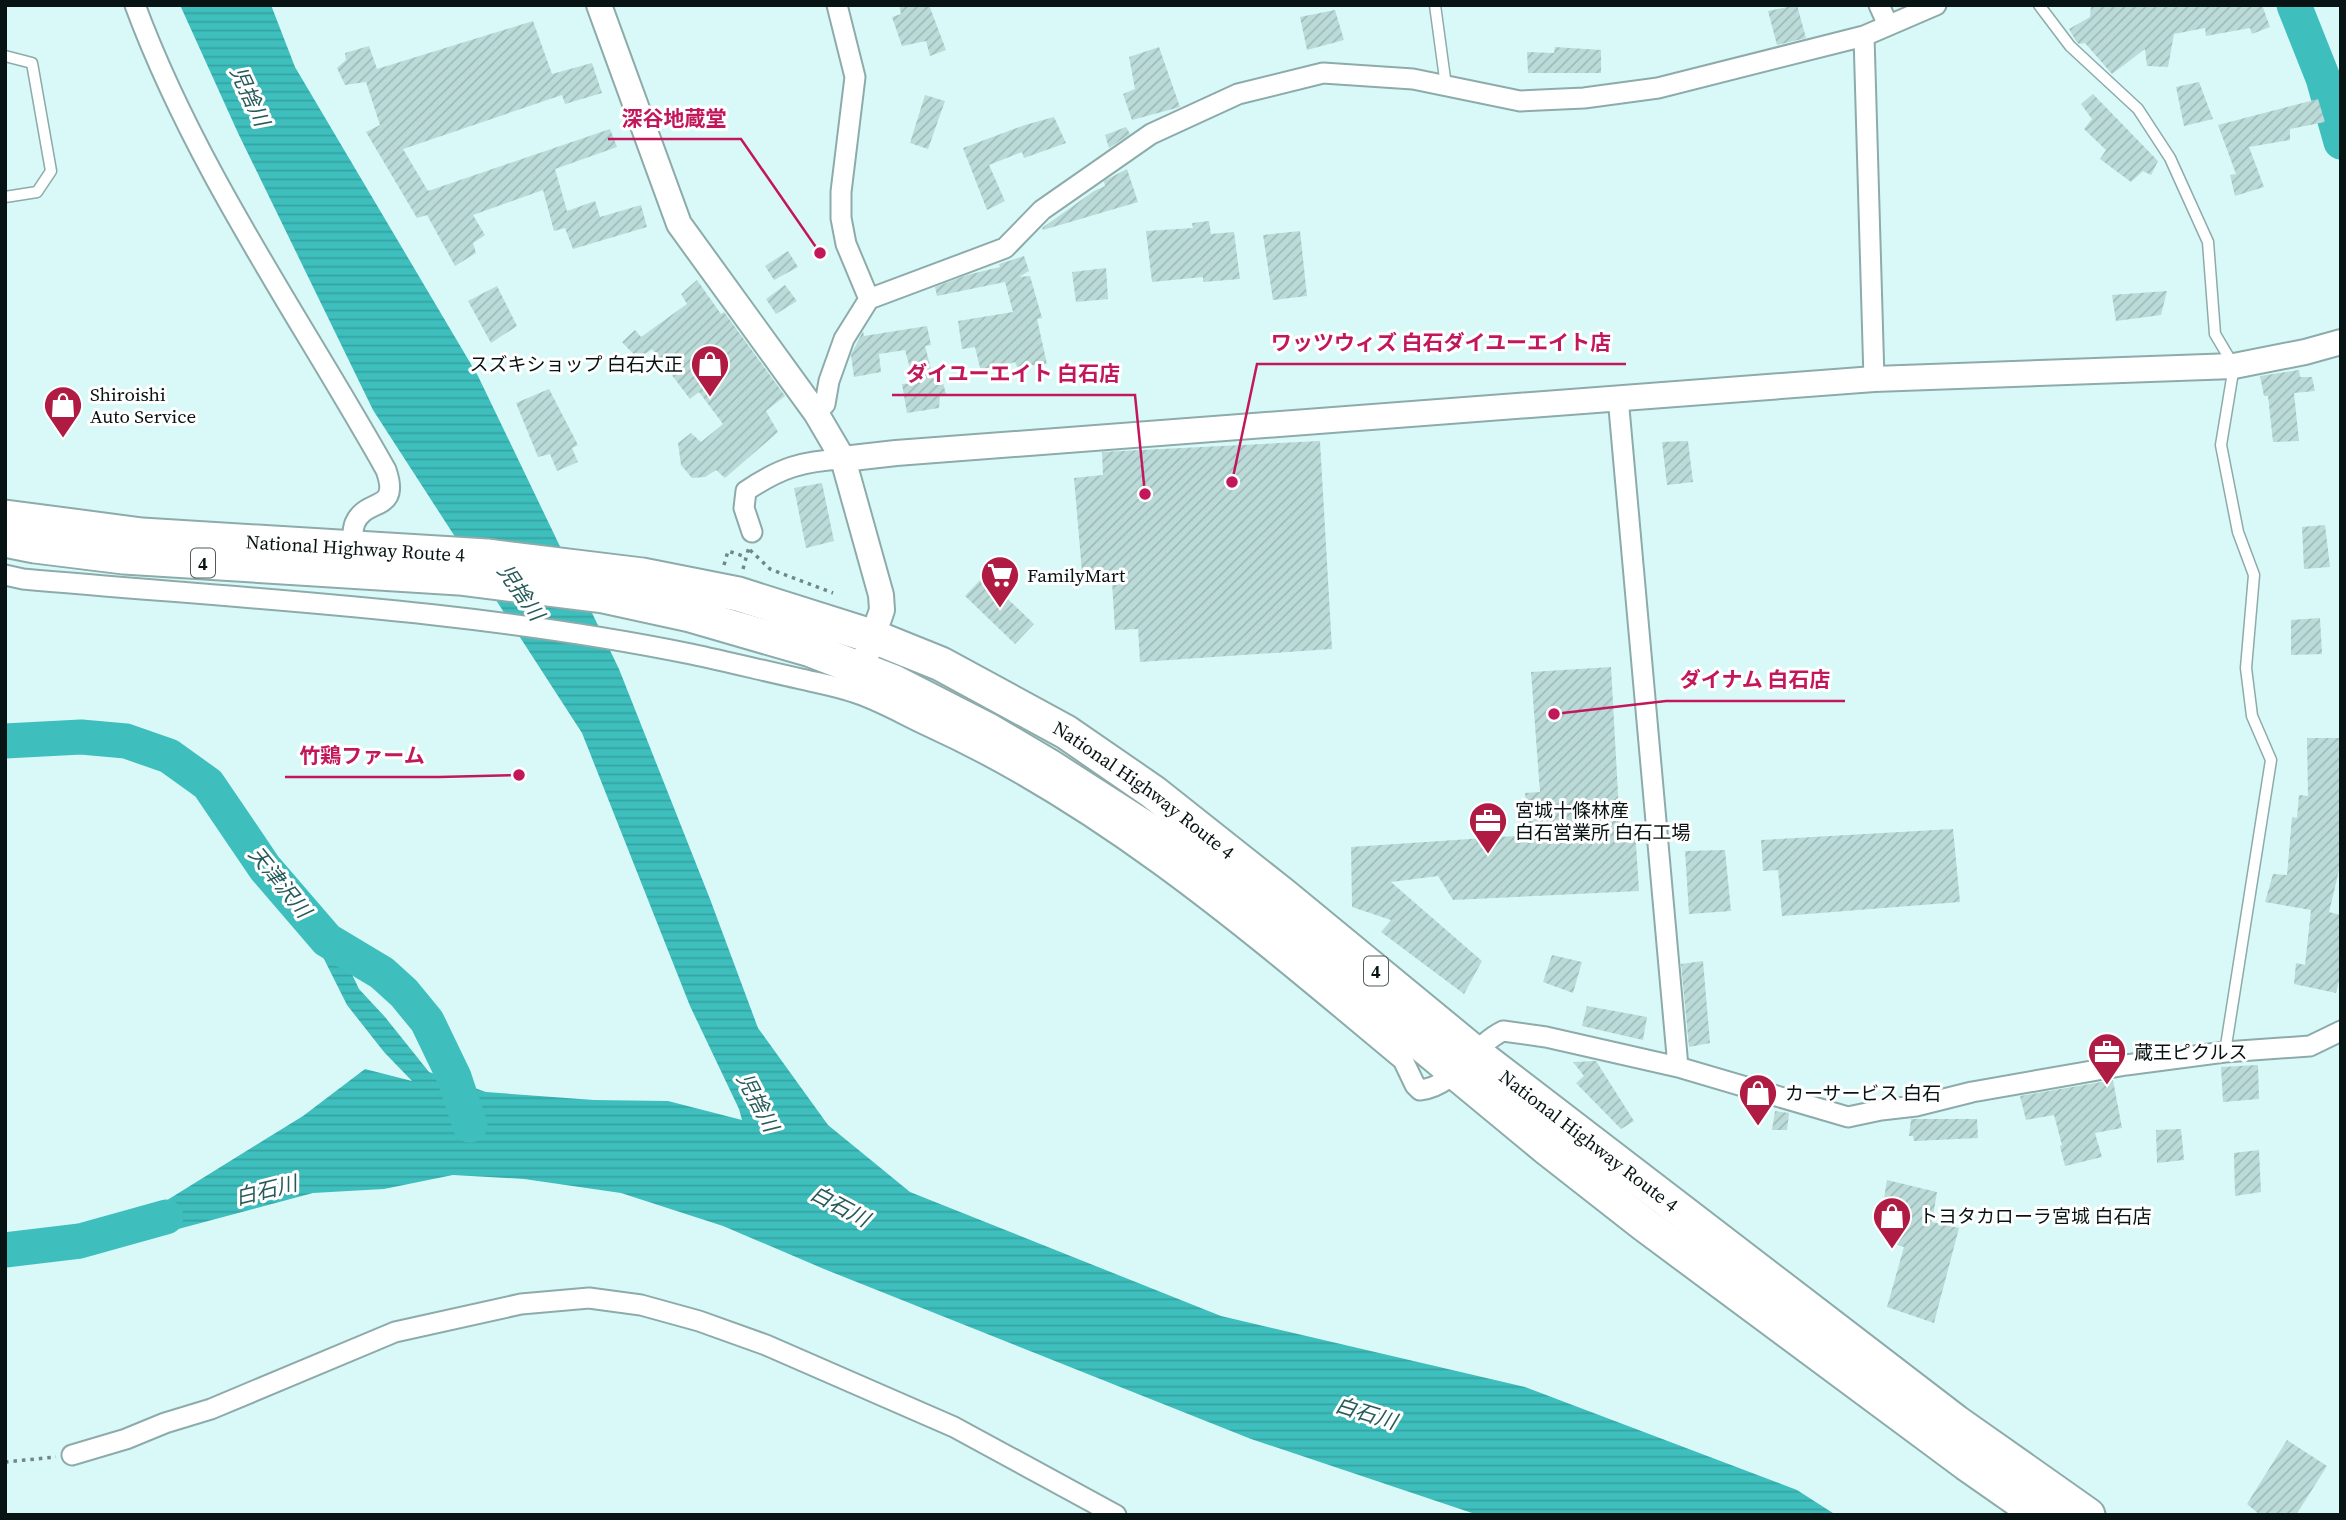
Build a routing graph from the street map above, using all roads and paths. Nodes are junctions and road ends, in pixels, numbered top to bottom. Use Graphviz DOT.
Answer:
graph roads {
  1 [pos="135,5"];
  2 [pos="599,5"];
  3 [pos="836,5"];
  4 [pos="1435,5"];
  5 [pos="1879,5"];
  6 [pos="1936,5"];
  7 [pos="2039,5"];
  8 [pos="1888,25"];
  9 [pos="1864,36"];
  10 [pos="5,56"];
  11 [pos="1446,86"];
  12 [pos="5,197"];
  13 [pos="869,299"];
  14 [pos="2341,342"];
  15 [pos="2234,366"];
  16 [pos="1874,379"];
  17 [pos="1618,397"];
  18 [pos="816,414"];
  19 [pos="842,459"];
  20 [pos="5,517"];
  21 [pos="5,540"];
  22 [pos="750,540"];
  23 [pos="352,546"];
  24 [pos="746,557"];
  25 [pos="397,562"];
  26 [pos="723,571"];
  27 [pos="5,575"];
  28 [pos="598,582"];
  29 [pos="833,593"];
  30 [pos="874,637"];
  31 [pos="862,668"];
  32 [pos="2341,1031"];
  33 [pos="2225,1052"];
  34 [pos="1465,1062"];
  35 [pos="1678,1067"];
  36 [pos="72,1455"];
  37 [pos="5,1462"];
  38 [pos="1116,1515"];
  39 [pos="2040,1515"];
  40 [pos="2088,1515"];
  1 -- 23 [label="street"];
  2 -- 18 [label="street"];
  3 -- 13 [label="street"];
  4 -- 11 [label="lane"];
  5 -- 8 [label="street"];
  6 -- 8 [label="street"];
  7 -- 15 [label="lane"];
  8 -- 9 [label="street"];
  9 -- 11 [label="street"];
  9 -- 16 [label="street"];
  10 -- 12 [label="lane"];
  11 -- 13 [label="street"];
  13 -- 18 [label="street"];
  14 -- 15 [label="street"];
  15 -- 16 [label="street"];
  15 -- 33 [label="lane"];
  16 -- 17 [label="street"];
  17 -- 19 [label="street"];
  17 -- 35 [label="street"];
  18 -- 19 [label="street"];
  19 -- 22 [label="street"];
  19 -- 30 [label="street"];
  20 -- 23 [label="highway, National Highway Route 4 / 4"];
  21 -- 25 [label="highway, National Highway Route 4 / 4"];
  22 -- 29 [label="path"];
  23 -- 25 [label="highway, National Highway Route 4 / 4"];
  24 -- 26 [label="path"];
  25 -- 28 [label="highway, National Highway Route 4 / 4"];
  27 -- 34 [label="street"];
  28 -- 30 [label="highway, National Highway Route 4 / 4"];
  28 -- 31 [label="highway, National Highway Route 4 / 4"];
  30 -- 31 [label="street"];
  30 -- 34 [label="highway, National Highway Route 4 / 4"];
  31 -- 34 [label="highway, National Highway Route 4 / 4"];
  32 -- 33 [label="street"];
  33 -- 35 [label="street"];
  34 -- 35 [label="street"];
  34 -- 39 [label="highway, National Highway Route 4 / 4"];
  34 -- 40 [label="highway, National Highway Route 4 / 4"];
  36 -- 37 [label="path"];
  36 -- 38 [label="street"];
}
